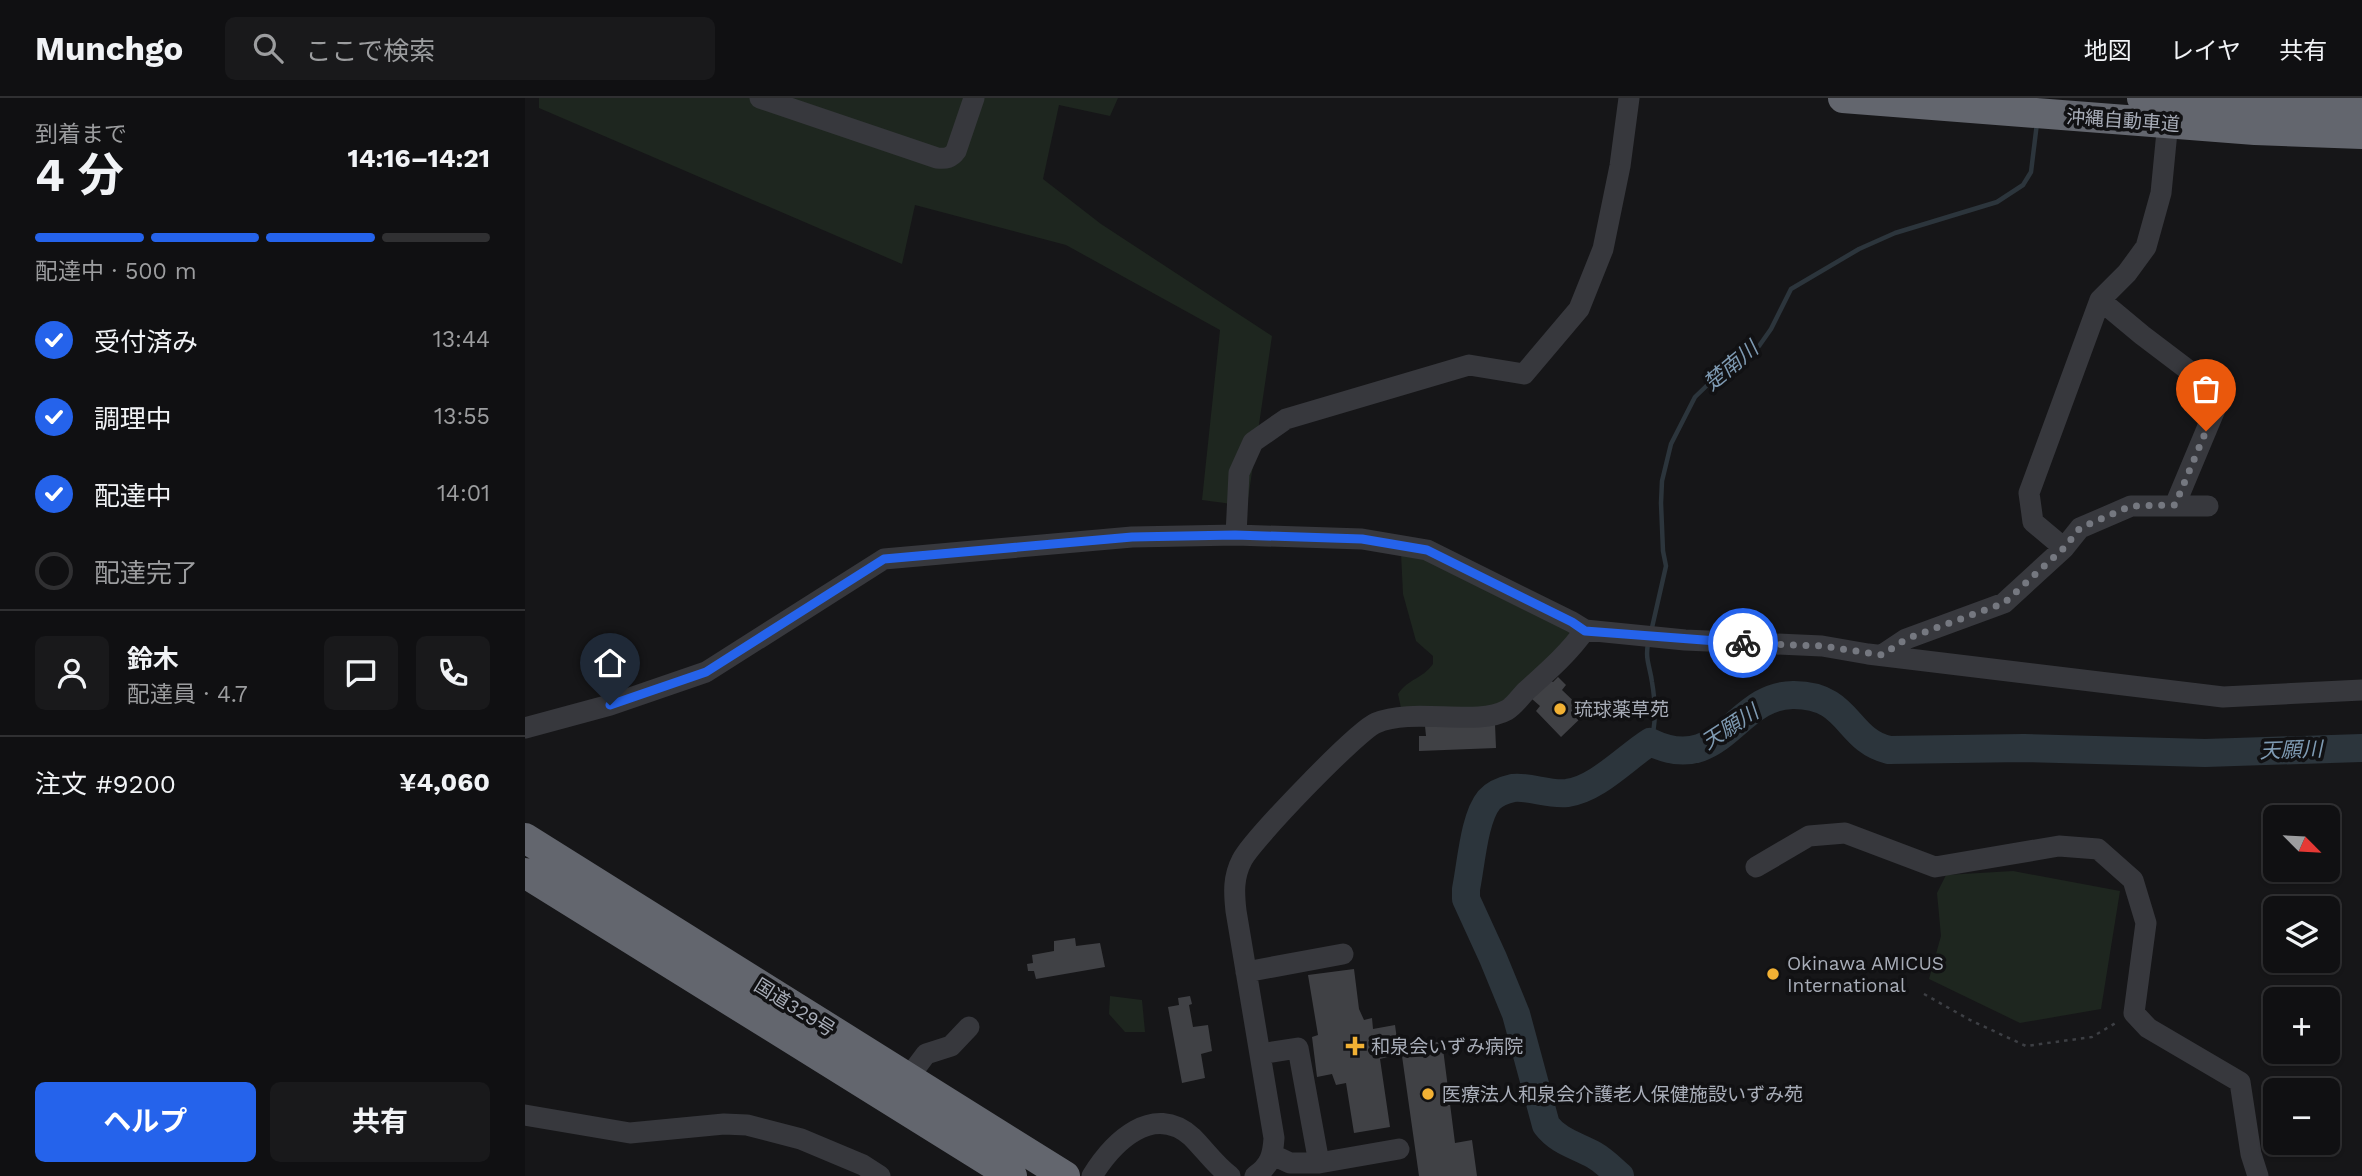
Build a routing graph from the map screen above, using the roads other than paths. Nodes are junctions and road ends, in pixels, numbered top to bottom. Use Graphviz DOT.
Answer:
graph roads {
  1 [pos="760,98"];
  2 [pos="974,98"];
  3 [pos="1629,98"];
  4 [pos="1843,98"];
  5 [pos="2142,98"];
  6 [pos="2170,98"];
  7 [pos="2362,111"];
  8 [pos="2362,134"];
  9 [pos="2100,300"];
  10 [pos="2175,505"];
  11 [pos="2208,506"];
  12 [pos="1235,535"];
  13 [pos="2064,548"];
  14 [pos="1585,631"];
  15 [pos="1882,655"];
  16 [pos="2362,690"];
  17 [pos="525,728"];
  18 [pos="525,838"];
  19 [pos="1756,867"];
  20 [pos="525,873"];
  21 [pos="1343,954"];
  22 [pos="1246,972"];
  23 [pos="968,1027"];
  24 [pos="1265,1053"];
  25 [pos="908,1078"];
  26 [pos="1305,1089"];
  27 [pos="1271,1093"];
  28 [pos="525,1115"];
  29 [pos="1399,1149"];
  30 [pos="1282,1159"];
  31 [pos="1319,1163"];
  32 [pos="880,1176"];
  33 [pos="1012,1176"];
  34 [pos="1065,1176"];
  35 [pos="1092,1176"];
  36 [pos="1230,1176"];
  37 [pos="1255,1176"];
  38 [pos="2259,1176"];
  1 -- 2 [label="street"];
  3 -- 12 [label="street"];
  4 -- 8 [label="highway, 沖縄自動車道"];
  5 -- 7 [label="highway, 沖縄自動車道"];
  6 -- 9 [label="street"];
  9 -- 10 [label="street"];
  9 -- 13 [label="street"];
  10 -- 11 [label="street"];
  10 -- 13 [label="street"];
  12 -- 14 [label="street"];
  12 -- 17 [label="street"];
  13 -- 15 [label="street"];
  14 -- 15 [label="street"];
  14 -- 22 [label="street"];
  15 -- 16 [label="street"];
  18 -- 25 [label="highway, 国道329号"];
  19 -- 38 [label="street"];
  20 -- 33 [label="highway, 国道329号"];
  21 -- 22 [label="street"];
  22 -- 24 [label="street"];
  23 -- 25 [label="street"];
  24 -- 26 [label="street"];
  24 -- 27 [label="street"];
  25 -- 34 [label="highway, 国道329号"];
  26 -- 27 [label="street"];
  26 -- 31 [label="street"];
  27 -- 30 [label="street"];
  28 -- 32 [label="street"];
  29 -- 31 [label="street"];
  30 -- 31 [label="street"];
  30 -- 37 [label="street"];
  35 -- 36 [label="street"];
}
